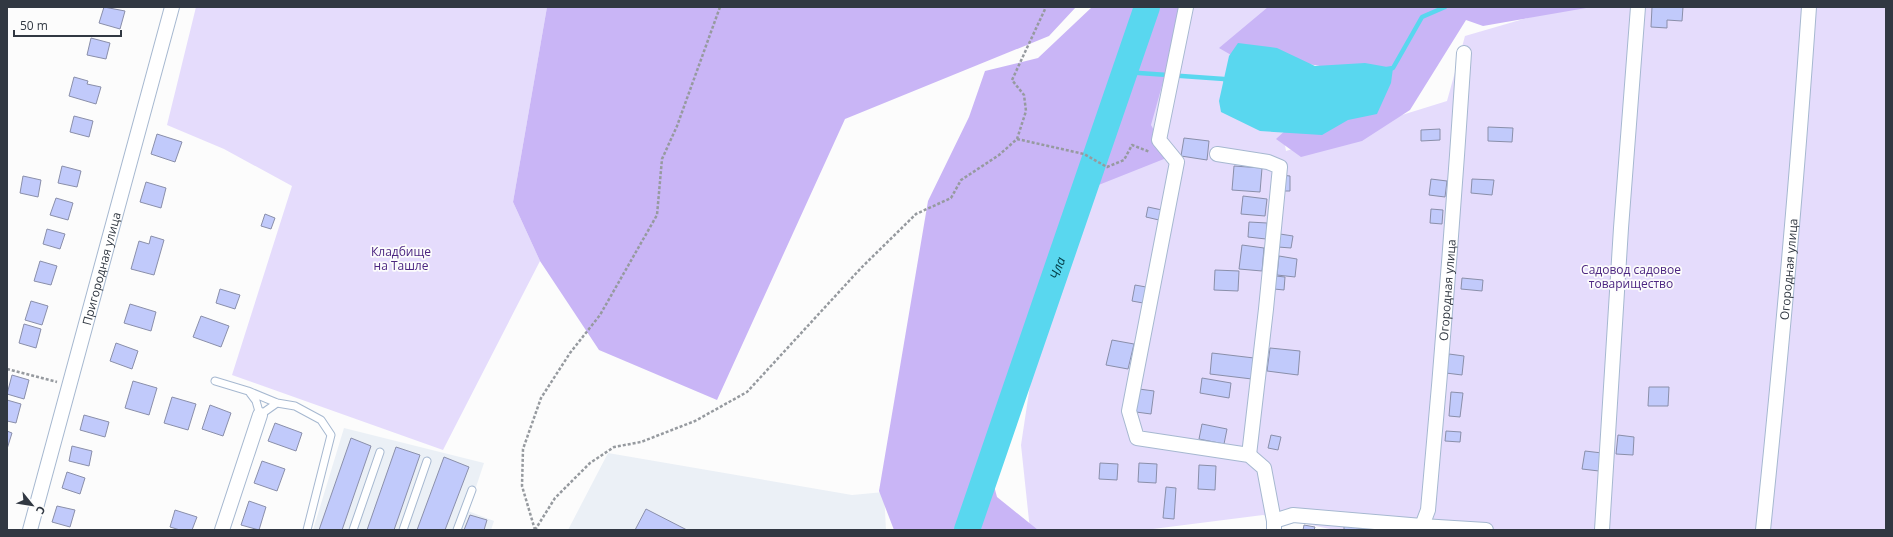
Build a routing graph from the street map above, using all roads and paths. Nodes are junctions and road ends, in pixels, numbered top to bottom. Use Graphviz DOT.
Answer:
graph roads {
  1 [pos="172,7"];
  2 [pos="720,7"];
  3 [pos="1046,7"];
  4 [pos="1186,7"];
  5 [pos="1638,7"];
  6 [pos="1809,7"];
  7 [pos="1464,53"];
  8 [pos="1017,139"];
  9 [pos="1151,152"];
  10 [pos="1217,154"];
  11 [pos="7,369"];
  12 [pos="215,381"];
  13 [pos="69,386"];
  14 [pos="248,391"];
  15 [pos="277,403"];
  16 [pos="260,415"];
  17 [pos="380,452"];
  18 [pos="1249,455"];
  19 [pos="427,461"];
  20 [pos="472,490"];
  21 [pos="1274,526"];
  22 [pos="1422,526"];
  23 [pos="30,530"];
  24 [pos="222,530"];
  25 [pos="307,530"];
  26 [pos="353,530"];
  27 [pos="403,530"];
  28 [pos="457,530"];
  29 [pos="535,530"];
  30 [pos="1486,530"];
  31 [pos="1602,530"];
  32 [pos="1763,530"];
  1 -- 13 [label="street, Пригородная улица"];
  2 -- 29 [label="path"];
  3 -- 8 [label="path"];
  4 -- 18 [label="street"];
  5 -- 31 [label="street"];
  6 -- 32 [label="street, Огородная улица"];
  7 -- 22 [label="street, Огородная улица"];
  8 -- 9 [label="path"];
  8 -- 29 [label="path"];
  10 -- 18 [label="street"];
  11 -- 13 [label="path"];
  12 -- 14 [label="lane"];
  13 -- 23 [label="street, Пригородная улица"];
  14 -- 15 [label="lane"];
  14 -- 16 [label="lane"];
  15 -- 16 [label="lane"];
  15 -- 25 [label="lane"];
  16 -- 24 [label="street"];
  17 -- 26 [label="lane"];
  18 -- 21 [label="street"];
  19 -- 27 [label="lane"];
  20 -- 28 [label="lane"];
  21 -- 22 [label="street"];
  22 -- 30 [label="street"];
}
